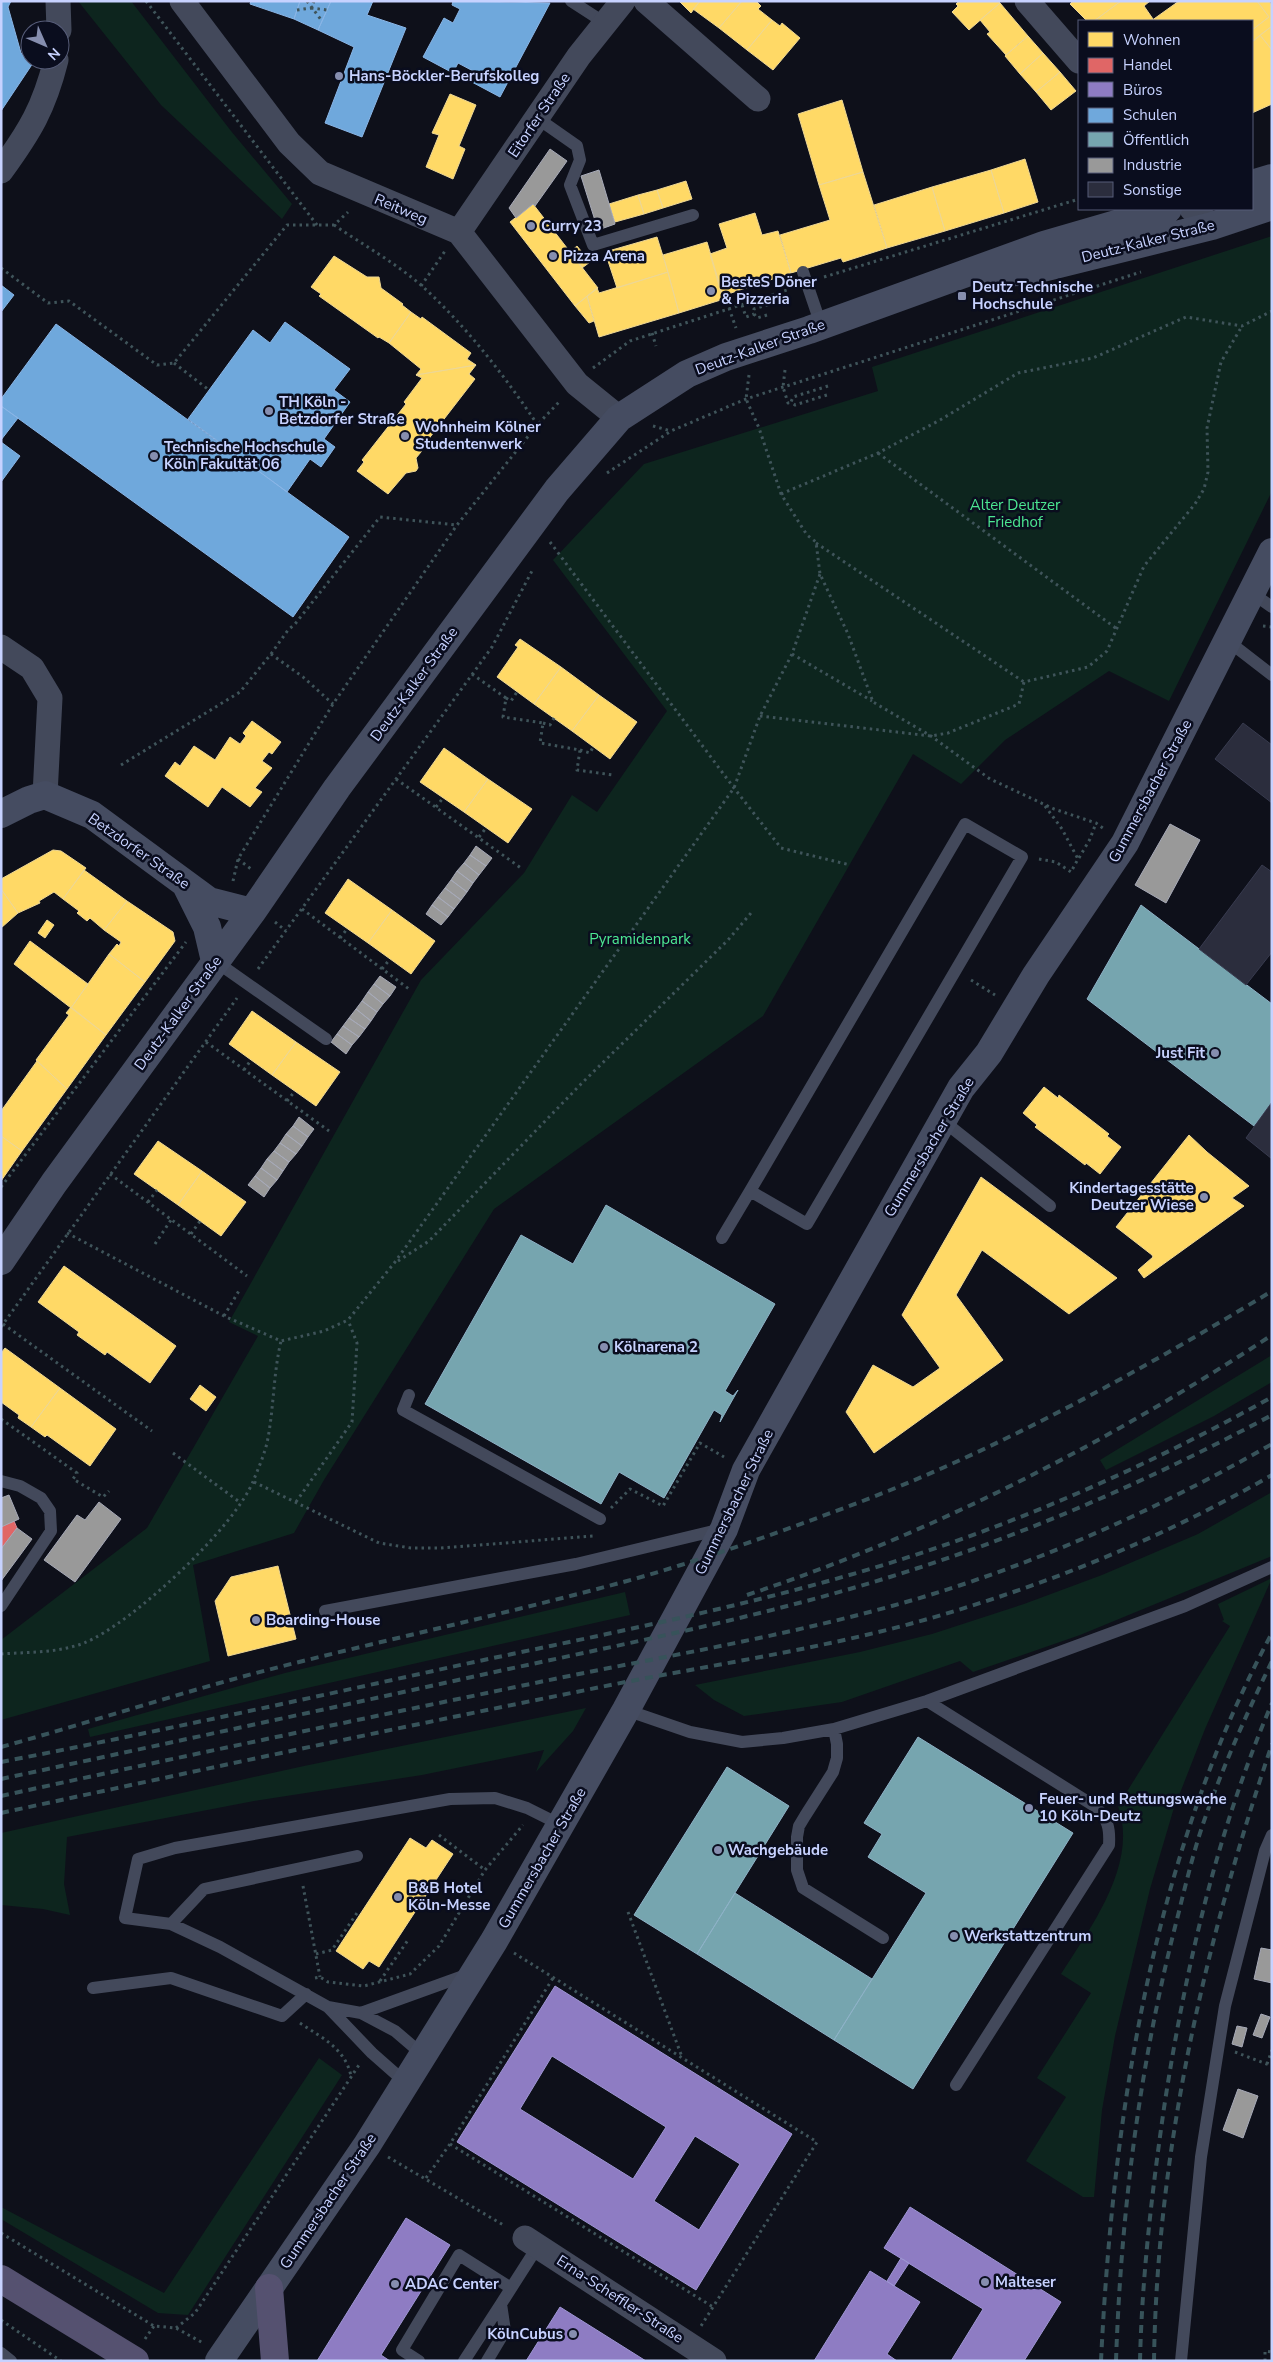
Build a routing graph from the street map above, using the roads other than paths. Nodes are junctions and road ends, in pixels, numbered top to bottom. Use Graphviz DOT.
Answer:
graph roads {
  1 [pos="58,1"];
  2 [pos="182,1"];
  3 [pos="571,1"];
  4 [pos="623,1"];
  5 [pos="646,1"];
  6 [pos="1027,1"];
  7 [pos="58,20"];
  8 [pos="605,23"];
  9 [pos="1078,60"];
  10 [pos="54,70"];
  11 [pos="758,99"];
  12 [pos="537,118"];
  13 [pos="1,170"];
  14 [pos="1272,178"];
  15 [pos="1253,184"];
  16 [pos="1272,206"];
  17 [pos="1253,209"];
  18 [pos="1165,210"];
  19 [pos="1247,210"];
  20 [pos="693,215"];
  21 [pos="1202,217"];
  22 [pos="459,232"];
  23 [pos="962,275"];
  24 [pos="805,278"];
  25 [pos="821,325"];
  26 [pos="618,418"];
  27 [pos="1270,559"];
  28 [pos="1262,600"];
  29 [pos="1228,640"];
  30 [pos="1,647"];
  31 [pos="1272,675"];
  32 [pos="45,796"];
  33 [pos="1,814"];
  34 [pos="185,883"];
  35 [pos="239,909"];
  36 [pos="215,961"];
  37 [pos="326,1039"];
  38 [pos="942,1120"];
  39 [pos="750,1191"];
  40 [pos="1050,1206"];
  41 [pos="722,1238"];
  42 [pos="1,1261"];
  43 [pos="409,1395"];
  44 [pos="1,1481"];
  45 [pos="600,1519"];
  46 [pos="724,1529"];
  47 [pos="1272,1567"];
  48 [pos="1,1606"];
  49 [pos="325,1611"];
  50 [pos="927,1701"];
  51 [pos="626,1710"];
  52 [pos="834,1729"];
  53 [pos="561,1825"];
  54 [pos="1272,1835"];
  55 [pos="357,1856"];
  56 [pos="171,1924"];
  57 [pos="883,1938"];
  58 [pos="476,1971"];
  59 [pos="93,1988"];
  60 [pos="306,1994"];
  61 [pos="328,2007"];
  62 [pos="361,2013"];
  63 [pos="423,2055"];
  64 [pos="406,2083"];
  65 [pos="956,2085"];
  66 [pos="532,2242"];
  67 [pos="1,2279"];
  68 [pos="269,2288"];
  69 [pos="511,2288"];
  70 [pos="501,2304"];
  71 [pos="1,2354"];
  72 [pos="11,2361"];
  73 [pos="135,2361"];
  74 [pos="219,2361"];
  75 [pos="274,2361"];
  76 [pos="419,2361"];
  77 [pos="464,2361"];
  78 [pos="487,2361"];
  79 [pos="714,2361"];
  80 [pos="1180,2361"];
  1 -- 7 [label="street"];
  2 -- 22 [label="street, Reitweg"];
  3 -- 8 [label="lane"];
  4 -- 8 [label="street, Eitorfer Straße"];
  5 -- 11 [label="street"];
  6 -- 9 [label="street"];
  8 -- 12 [label="street, Eitorfer Straße"];
  10 -- 13 [label="street"];
  12 -- 20 [label="lane"];
  12 -- 22 [label="street, Eitorfer Straße"];
  14 -- 15 [label="street"];
  16 -- 17 [label="street, Deutz-Kalker Straße"];
  18 -- 23 [label="street, Deutz-Kalker Straße"];
  19 -- 21 [label="street, Deutz-Kalker Straße"];
  21 -- 23 [label="street, Deutz-Kalker Straße"];
  22 -- 26 [label="street, Reitweg"];
  23 -- 25 [label="street, Deutz-Kalker Straße"];
  24 -- 25 [label="lane"];
  25 -- 26 [label="street, Deutz-Kalker Straße"];
  26 -- 35 [label="street, Deutz-Kalker Straße"];
  27 -- 28 [label="street, Gummersbacher Straße"];
  28 -- 29 [label="street, Gummersbacher Straße"];
  29 -- 31 [label="lane"];
  29 -- 38 [label="street, Gummersbacher Straße"];
  30 -- 32 [label="street"];
  32 -- 33 [label="street"];
  32 -- 34 [label="street, Betzdorfer Straße"];
  34 -- 35 [label="street, Betzdorfer Straße"];
  34 -- 36 [label="street"];
  35 -- 36 [label="street, Deutz-Kalker Straße"];
  36 -- 37 [label="lane"];
  36 -- 42 [label="street, Deutz-Kalker Straße"];
  38 -- 40 [label="lane"];
  38 -- 46 [label="street, Gummersbacher Straße"];
  39 -- 39 [label="lane"];
  39 -- 41 [label="lane"];
  43 -- 45 [label="lane"];
  44 -- 48 [label="lane"];
  46 -- 49 [label="lane"];
  46 -- 51 [label="street, Gummersbacher Straße"];
  47 -- 50 [label="lane"];
  50 -- 52 [label="lane"];
  50 -- 65 [label="lane"];
  51 -- 52 [label="lane"];
  51 -- 53 [label="street, Gummersbacher Straße"];
  52 -- 57 [label="lane"];
  53 -- 56 [label="lane"];
  53 -- 58 [label="street, Gummersbacher Straße"];
  54 -- 80 [label="lane"];
  55 -- 56 [label="lane"];
  56 -- 60 [label="lane"];
  58 -- 62 [label="lane"];
  58 -- 63 [label="street, Gummersbacher Straße"];
  59 -- 60 [label="lane"];
  60 -- 61 [label="lane"];
  61 -- 62 [label="lane"];
  61 -- 64 [label="lane"];
  62 -- 63 [label="lane"];
  63 -- 64 [label="street, Gummersbacher Straße"];
  64 -- 68 [label="street, Gummersbacher Straße"];
  66 -- 69 [label="lane"];
  66 -- 79 [label="street, Erna-Scheffler-Straße"];
  67 -- 73 [label="main road"];
  68 -- 74 [label="street, Gummersbacher Straße"];
  68 -- 75 [label="main road"];
  69 -- 70 [label="lane"];
  69 -- 76 [label="lane"];
  70 -- 77 [label="lane"];
  70 -- 78 [label="lane"];
  71 -- 72 [label="lane"];
}
